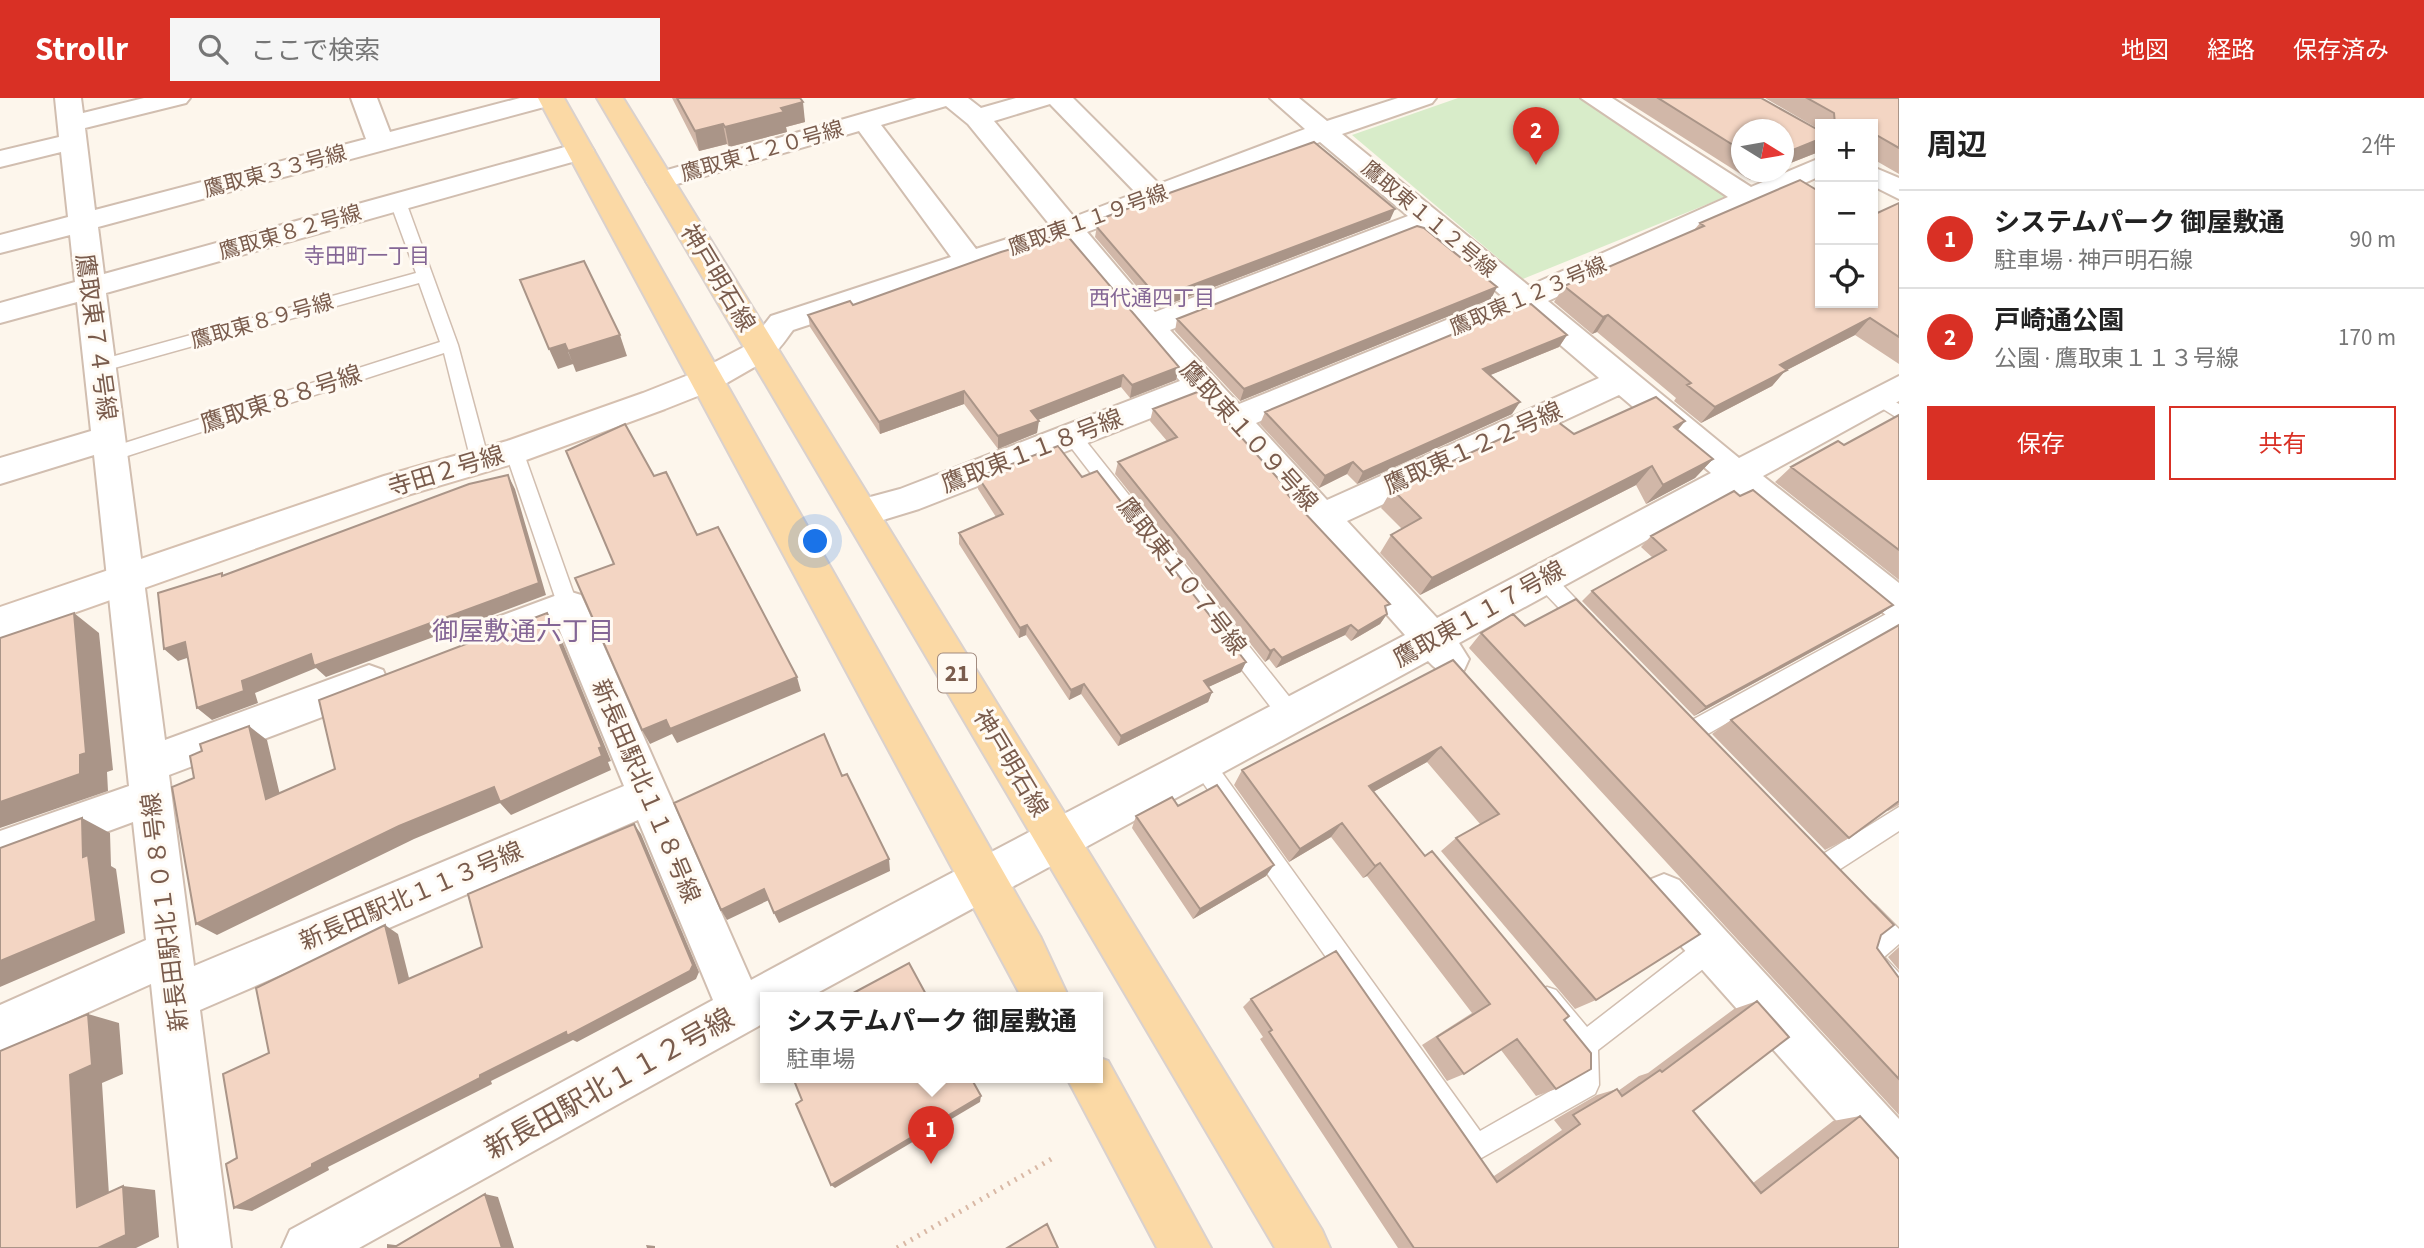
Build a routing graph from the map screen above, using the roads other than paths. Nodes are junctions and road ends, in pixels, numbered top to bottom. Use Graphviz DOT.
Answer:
graph roads {
  1 [pos="177,98"];
  2 [pos="364,98"];
  3 [pos="551,98"];
  4 [pos="610,98"];
  5 [pos="945,98"];
  6 [pos="953,98"];
  7 [pos="1043,98"];
  8 [pos="1058,98"];
  9 [pos="1283,98"];
  10 [pos="1423,98"];
  11 [pos="1594,98"];
  12 [pos="977,118"];
  13 [pos="71,120"];
  14 [pos="864,121"];
  15 [pos="1324,131"];
  16 [pos="381,143"];
  17 [pos="581,151"];
  18 [pos="0,159"];
  19 [pos="1815,168"];
  20 [pos="1878,178"];
  21 [pos="660,181"];
  22 [pos="1899,190"];
  23 [pos="1155,196"];
  24 [pos="1749,198"];
  25 [pos="398,202"];
  26 [pos="1428,219"];
  27 [pos="81,222"];
  28 [pos="1071,228"];
  29 [pos="0,244"];
  30 [pos="969,261"];
  31 [pos="425,276"];
  32 [pos="90,288"];
  33 [pos="1526,299"];
  34 [pos="0,313"];
  35 [pos="1149,326"];
  36 [pos="450,345"];
  37 [pos="761,349"];
  38 [pos="100,366"];
  39 [pos="708,380"];
  40 [pos="1623,380"];
  41 [pos="1203,385"];
  42 [pos="1892,399"];
  43 [pos="1234,419"];
  44 [pos="1072,436"];
  45 [pos="111,446"];
  46 [pos="514,451"];
  47 [pos="480,461"];
  48 [pos="0,471"];
  49 [pos="1736,474"];
  50 [pos="860,513"];
  51 [pos="1322,517"];
  52 [pos="125,577"];
  53 [pos="1544,579"];
  54 [pos="1899,604"];
  55 [pos="568,606"];
  56 [pos="1899,615"];
  57 [pos="0,623"];
  58 [pos="1599,637"];
  59 [pos="1433,640"];
  60 [pos="464,645"];
  61 [pos="400,670"];
  62 [pos="1479,691"];
  63 [pos="1673,713"];
  64 [pos="1291,716"];
  65 [pos="1692,732"];
  66 [pos="1710,751"];
  67 [pos="1202,763"];
  68 [pos="149,781"];
  69 [pos="648,796"];
  70 [pos="1899,818"];
  71 [pos="1059,841"];
  72 [pos="1804,848"];
  73 [pos="0,851"];
  74 [pos="1637,865"];
  75 [pos="1822,867"];
  76 [pos="983,877"];
  77 [pos="1711,947"];
  78 [pos="170,952"];
  79 [pos="1534,984"];
  80 [pos="1899,991"];
  81 [pos="775,992"];
  82 [pos="1043,992"];
  83 [pos="174,997"];
  84 [pos="760,1000"];
  85 [pos="741,1011"];
  86 [pos="0,1029"];
  87 [pos="1585,1044"];
  88 [pos="1094,1083"];
  89 [pos="1899,1156"];
  90 [pos="205,1248"];
  91 [pos="308,1248"];
  92 [pos="1185,1248"];
  93 [pos="1304,1248"];
  1 -- 13 [label="street"];
  2 -- 16 [label="street"];
  3 -- 16 [label="street, 鷹取東３３号線"];
  3 -- 17 [label="main road"];
  4 -- 21 [label="main road, 神戸明石線 / 21"];
  5 -- 14 [label="street, 鷹取東１２０号線"];
  6 -- 12 [label="street, 鷹取東１０９号線"];
  7 -- 12 [label="street"];
  8 -- 23 [label="street"];
  9 -- 15 [label="street, 鷹取東１１２号線"];
  10 -- 15 [label="street, 鷹取東１１９号線"];
  11 -- 24 [label="street"];
  12 -- 28 [label="street, 鷹取東１０９号線"];
  13 -- 18 [label="street"];
  13 -- 27 [label="street, 鷹取東７４号線"];
  14 -- 21 [label="street, 鷹取東１２０号線"];
  14 -- 30 [label="street, 鷹取東１２０号線"];
  15 -- 23 [label="street, 鷹取東１１９号線"];
  15 -- 26 [label="street, 鷹取東１１２号線"];
  16 -- 27 [label="street, 鷹取東３３号線"];
  17 -- 25 [label="street, 鷹取東８２号線"];
  17 -- 39 [label="main road"];
  19 -- 24 [label="street, 鷹取東１２３号線"];
  20 -- 22 [label="street"];
  21 -- 37 [label="main road, 神戸明石線 / 21"];
  23 -- 28 [label="street, 鷹取東１１９号線"];
  24 -- 33 [label="street, 鷹取東１２３号線"];
  25 -- 31 [label="lane"];
  25 -- 32 [label="street, 鷹取東８２号線"];
  26 -- 33 [label="street, 鷹取東１１２号線"];
  26 -- 35 [label="street"];
  27 -- 29 [label="street, 鷹取東３３号線"];
  27 -- 32 [label="street, 鷹取東７４号線"];
  28 -- 30 [label="street, 鷹取東１１９号線"];
  28 -- 35 [label="street, 鷹取東１０９号線"];
  30 -- 37 [label="street, 鷹取東１１９号線"];
  31 -- 36 [label="lane"];
  31 -- 38 [label="lane, 鷹取東８９号線"];
  32 -- 34 [label="street, 鷹取東８２号線"];
  32 -- 38 [label="street, 鷹取東７４号線"];
  33 -- 40 [label="street, 鷹取東１１２号線"];
  33 -- 43 [label="street, 鷹取東１２３号線"];
  35 -- 41 [label="street, 鷹取東１０９号線"];
  36 -- 45 [label="lane, 鷹取東８８号線"];
  36 -- 47 [label="lane"];
  37 -- 39 [label="street, 寺田２号線"];
  37 -- 50 [label="main road, 神戸明石線 / 21"];
  38 -- 45 [label="street, 鷹取東７４号線"];
  39 -- 46 [label="street, 寺田２号線"];
  39 -- 76 [label="main road"];
  40 -- 49 [label="street, 鷹取東１１２号線"];
  40 -- 51 [label="street, 鷹取東１２２号線"];
  41 -- 43 [label="street, 鷹取東１０９号線"];
  41 -- 44 [label="street, 鷹取東１１８号線"];
  42 -- 49 [label="street, 鷹取東１１７号線"];
  43 -- 51 [label="street, 鷹取東１０９号線"];
  44 -- 50 [label="street, 鷹取東１１８号線"];
  44 -- 64 [label="lane, 鷹取東１０７号線"];
  45 -- 48 [label="street"];
  45 -- 52 [label="street, 鷹取東７４号線"];
  46 -- 47 [label="street, 寺田２号線"];
  46 -- 55 [label="lane, 新長田駅北１１８号線"];
  47 -- 52 [label="street, 寺田２号線"];
  49 -- 53 [label="street, 鷹取東１１７号線"];
  49 -- 54 [label="street, 鷹取東１１２号線"];
  50 -- 71 [label="main road, 神戸明石線 / 21"];
  51 -- 59 [label="street, 鷹取東１０９号線"];
  52 -- 57 [label="street, 寺田２号線"];
  52 -- 68 [label="street, 新長田駅北１０８号線"];
  53 -- 58 [label="lane"];
  53 -- 59 [label="street, 鷹取東１１７号線"];
  55 -- 60 [label="street"];
  55 -- 69 [label="street, 新長田駅北１１８号線"];
  56 -- 65 [label="lane"];
  59 -- 62 [label="street, 鷹取東１０９号線"];
  59 -- 64 [label="street, 鷹取東１１７号線"];
  61 -- 68 [label="street"];
  63 -- 65 [label="lane"];
  64 -- 67 [label="street, 鷹取東１１７号線"];
  65 -- 66 [label="lane"];
  67 -- 71 [label="street, 鷹取東１１７号線"];
  67 -- 87 [label="lane"];
  68 -- 73 [label="street"];
  68 -- 78 [label="street, 新長田駅北１０８号線"];
  69 -- 83 [label="street, 新長田駅北１１３号線"];
  69 -- 85 [label="street, 新長田駅北１１８号線"];
  70 -- 75 [label="lane"];
  71 -- 76 [label="street, 新長田駅北１１２号線"];
  71 -- 93 [label="main road, 神戸明石線 / 21"];
  72 -- 75 [label="lane"];
  74 -- 77 [label="street"];
  75 -- 80 [label="lane"];
  76 -- 81 [label="street, 新長田駅北１１２号線"];
  76 -- 82 [label="main road"];
  77 -- 87 [label="lane"];
  77 -- 89 [label="street"];
  78 -- 83 [label="street, 新長田駅北１０８号線"];
  78 -- 86 [label="street"];
  79 -- 87 [label="lane"];
  83 -- 90 [label="street, 新長田駅北１０８号線"];
  84 -- 85 [label="street, 新長田駅北１１２号線"];
  85 -- 91 [label="street, 新長田駅北１１２号線"];
  88 -- 92 [label="main road"];
}
